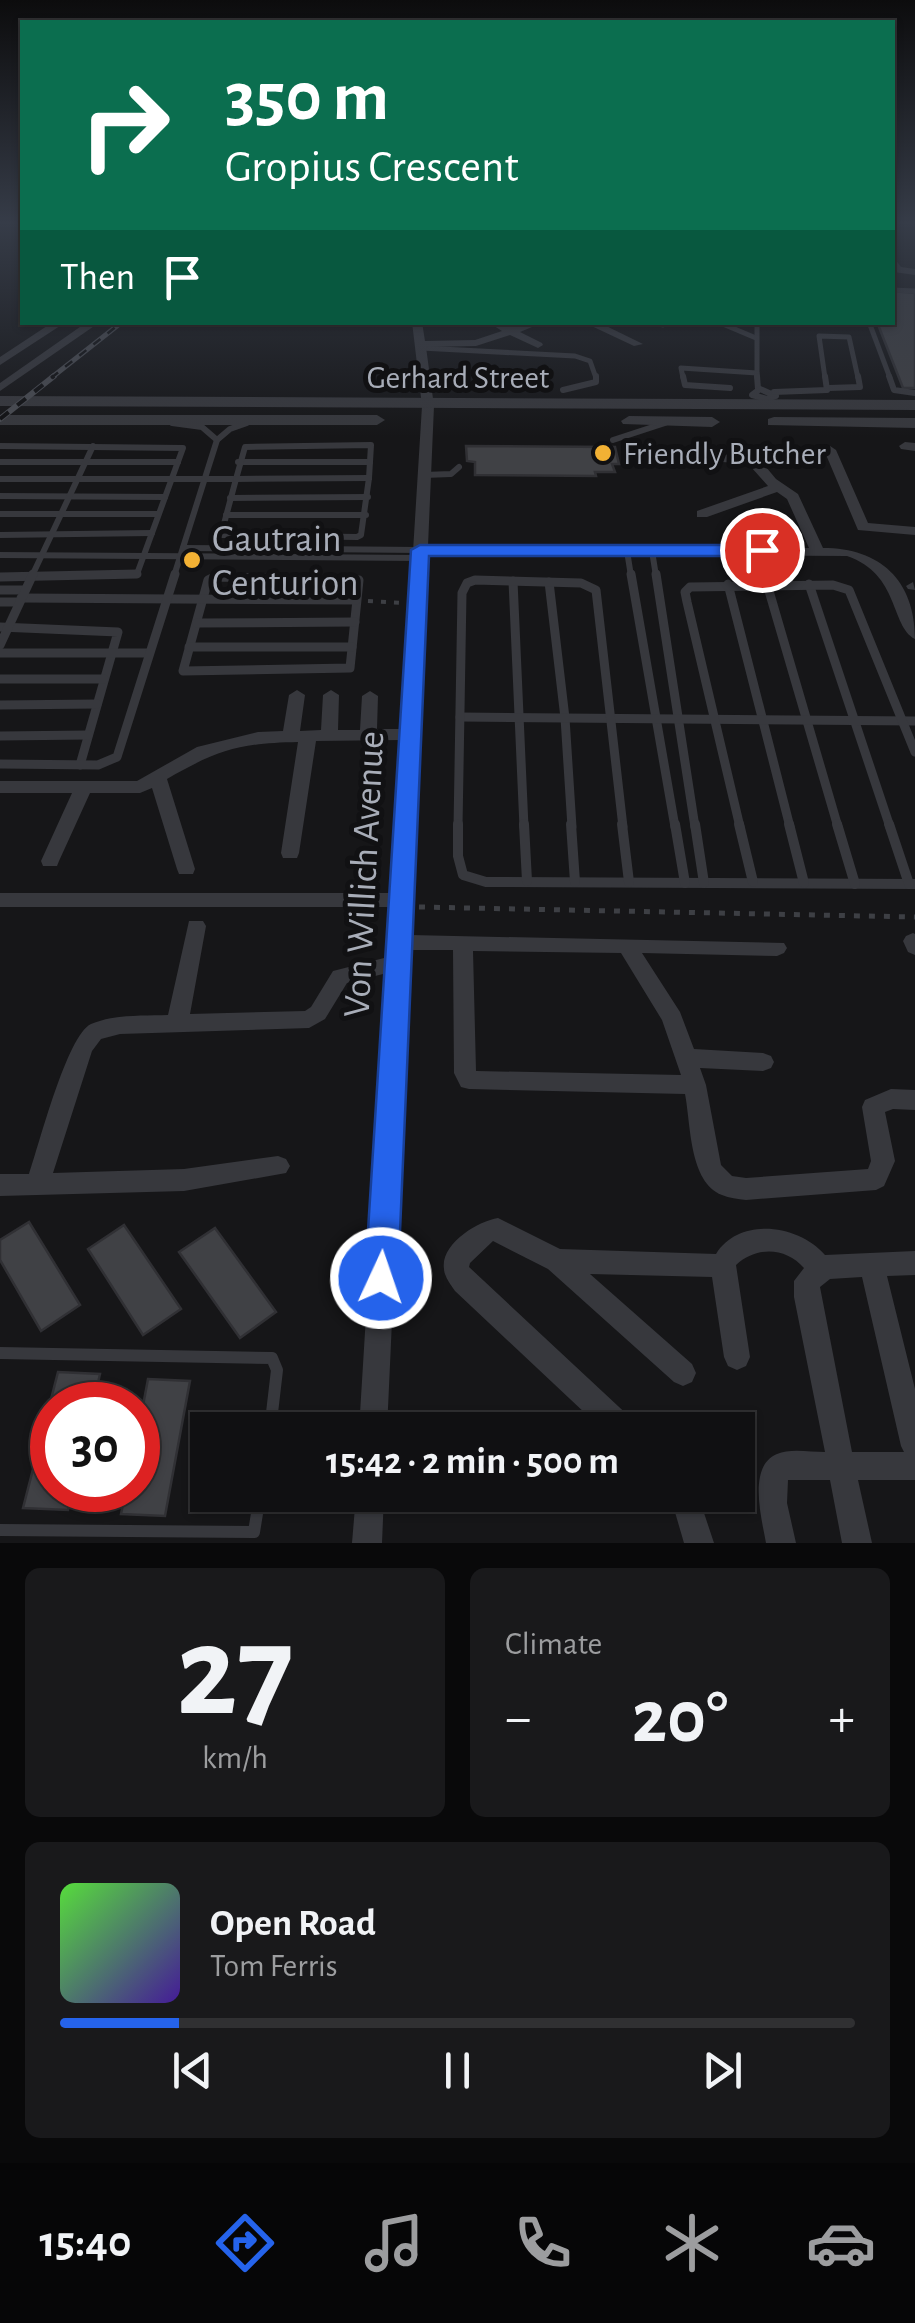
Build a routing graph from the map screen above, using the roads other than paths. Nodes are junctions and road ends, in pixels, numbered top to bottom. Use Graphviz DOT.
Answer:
graph roads {
  1 [pos="56,325"];
  2 [pos="91,325"];
  3 [pos="417,325"];
  4 [pos="499,325"];
  5 [pos="530,325"];
  6 [pos="595,325"];
  7 [pos="725,325"];
  8 [pos="756,325"];
  9 [pos="847,325"];
  10 [pos="870,325"];
  11 [pos="511,331"];
  12 [pos="848,336"];
  13 [pos="756,338"];
  14 [pos="638,344"];
  15 [pos="538,345"];
  16 [pos="420,346"];
  17 [pos="0,362"];
  18 [pos="756,373"];
  19 [pos="0,388"];
  20 [pos="730,388"];
  21 [pos="828,388"];
  22 [pos="563,390"];
  23 [pos="894,390"];
  24 [pos="757,393"];
  25 [pos="775,399"];
  26 [pos="915,399"];
  27 [pos="0,401"];
  28 [pos="732,406"];
  29 [pos="863,406"];
  30 [pos="427,413"];
  31 [pos="1,421"];
  32 [pos="256,421"];
  33 [pos="169,422"];
  34 [pos="673,422"];
  35 [pos="915,423"];
  36 [pos="218,440"];
  37 [pos="613,440"];
  38 [pos="0,446"];
  39 [pos="93,446"];
  40 [pos="830,450"];
  41 [pos="686,456"];
  42 [pos="84,461"];
  43 [pos="0,462"];
  44 [pos="178,462"];
  45 [pos="238,462"];
  46 [pos="370,462"];
  47 [pos="459,467"];
  48 [pos="424,475"];
  49 [pos="0,478"];
  50 [pos="234,478"];
  51 [pos="369,478"];
  52 [pos="172,479"];
  53 [pos="208,479"];
  54 [pos="76,480"];
  55 [pos="778,487"];
  56 [pos="0,496"];
  57 [pos="368,496"];
  58 [pos="68,497"];
  59 [pos="166,497"];
  60 [pos="230,498"];
  61 [pos="0,514"];
  62 [pos="60,514"];
  63 [pos="158,514"];
  64 [pos="702,514"];
  65 [pos="366,515"];
  66 [pos="226,516"];
  67 [pos="915,530"];
  68 [pos="152,533"];
  69 [pos="0,535"];
  70 [pos="50,536"];
  71 [pos="818,550"];
  72 [pos="627,551"];
  73 [pos="652,551"];
  74 [pos="182,552"];
  75 [pos="420,554"];
  76 [pos="0,555"];
  77 [pos="144,555"];
  78 [pos="40,556"];
  79 [pos="0,577"];
  80 [pos="31,577"];
  81 [pos="512,581"];
  82 [pos="549,582"];
  83 [pos="728,584"];
  84 [pos="767,584"];
  85 [pos="809,584"];
  86 [pos="0,590"];
  87 [pos="22,597"];
  88 [pos="166,599"];
  89 [pos="204,599"];
  90 [pos="356,600"];
  91 [pos="0,602"];
  92 [pos="355,622"];
  93 [pos="197,623"];
  94 [pos="4,627"];
  95 [pos="915,634"];
  96 [pos="352,647"];
  97 [pos="189,648"];
  98 [pos="0,649"];
  99 [pos="149,653"];
  100 [pos="112,654"];
  101 [pos="0,679"];
  102 [pos="104,679"];
  103 [pos="296,695"];
  104 [pos="331,695"];
  105 [pos="370,696"];
  106 [pos="97,704"];
  107 [pos="0,705"];
  108 [pos="460,718"];
  109 [pos="520,718"];
  110 [pos="565,718"];
  111 [pos="609,718"];
  112 [pos="657,718"];
  113 [pos="678,718"];
  114 [pos="717,718"];
  115 [pos="763,719"];
  116 [pos="805,720"];
  117 [pos="855,720"];
  118 [pos="903,720"];
  119 [pos="915,721"];
  120 [pos="410,734"];
  121 [pos="88,735"];
  122 [pos="299,735"];
  123 [pos="328,735"];
  124 [pos="368,735"];
  125 [pos="0,736"];
  126 [pos="915,752"];
  127 [pos="0,764"];
  128 [pos="80,765"];
  129 [pos="158,778"];
  130 [pos="0,787"];
  131 [pos="84,787"];
  132 [pos="290,853"];
  133 [pos="50,861"];
  134 [pos="186,869"];
  135 [pos="526,881"];
  136 [pos="575,882"];
  137 [pos="628,882"];
  138 [pos="753,882"];
  139 [pos="685,883"];
  140 [pos="704,883"];
  141 [pos="804,883"];
  142 [pos="856,884"];
  143 [pos="912,884"];
  144 [pos="0,900"];
  145 [pos="399,904"];
  146 [pos="196,926"];
  147 [pos="463,944"];
  148 [pos="626,945"];
  149 [pos="777,948"];
  150 [pos="399,952"];
  151 [pos="177,1024"];
  152 [pos="686,1058"];
  153 [pos="763,1062"];
  154 [pos="695,1084"];
  155 [pos="915,1100"];
  156 [pos="278,1166"];
  157 [pos="38,1183"];
  158 [pos="0,1185"];
  159 [pos="557,1261"];
  160 [pos="915,1263"];
  161 [pos="872,1264"];
  162 [pos="723,1266"];
  163 [pos="821,1269"];
  164 [pos="0,1353"];
  165 [pos="737,1356"];
  166 [pos="683,1373"];
  167 [pos="272,1412"];
  168 [pos="374,1412"];
  169 [pos="604,1412"];
  170 [pos="915,1446"];
  171 [pos="842,1464"];
  172 [pos="915,1466"];
  173 [pos="258,1512"];
  174 [pos="369,1512"];
  175 [pos="690,1512"];
  176 [pos="0,1530"];
  177 [pos="254,1537"];
  178 [pos="367,1543"];
  179 [pos="700,1543"];
  180 [pos="781,1543"];
  181 [pos="858,1543"];
  1 -- 17 [label="street"];
  2 -- 19 [label="street"];
  3 -- 16 [label="street, Von Willich Avenue"];
  4 -- 11 [label="street"];
  5 -- 11 [label="street"];
  6 -- 14 [label="street"];
  7 -- 13 [label="lane"];
  8 -- 13 [label="lane"];
  9 -- 12 [label="lane"];
  10 -- 23 [label="lane"];
  11 -- 15 [label="street"];
  11 -- 16 [label="street"];
  12 -- 21 [label="lane"];
  12 -- 21 [label="lane"];
  13 -- 18 [label="lane"];
  16 -- 22 [label="lane"];
  16 -- 30 [label="street, Von Willich Avenue"];
  18 -- 20 [label="lane"];
  18 -- 24 [label="lane"];
  21 -- 25 [label="lane"];
  23 -- 26 [label="lane"];
  23 -- 29 [label="lane"];
  24 -- 25 [label="lane"];
  24 -- 28 [label="lane"];
  25 -- 28 [label="street, Gerhard Street"];
  25 -- 29 [label="street, Gerhard Street"];
  26 -- 29 [label="street, Gerhard Street"];
  27 -- 30 [label="street, Gerhard Street"];
  28 -- 30 [label="street, Gerhard Street"];
  30 -- 32 [label="street, Gerhard Street"];
  30 -- 34 [label="street, Gerhard Street"];
  30 -- 48 [label="street, Von Willich Avenue"];
  31 -- 33 [label="street, Gerhard Street"];
  32 -- 33 [label="street, Gerhard Street"];
  32 -- 36 [label="lane"];
  33 -- 36 [label="lane"];
  34 -- 35 [label="street, Gerhard Street"];
  34 -- 37 [label="lane"];
  36 -- 53 [label="lane"];
  38 -- 39 [label="lane"];
  39 -- 42 [label="lane"];
  39 -- 44 [label="lane"];
  40 -- 67 [label="street"];
  41 -- 55 [label="street"];
  42 -- 43 [label="lane"];
  42 -- 44 [label="lane"];
  42 -- 54 [label="lane"];
  44 -- 52 [label="lane"];
  45 -- 46 [label="lane"];
  45 -- 46 [label="lane"];
  45 -- 50 [label="lane"];
  46 -- 51 [label="lane"];
  47 -- 48 [label="lane"];
  48 -- 75 [label="street, Von Willich Avenue"];
  49 -- 54 [label="lane"];
  50 -- 51 [label="lane"];
  50 -- 53 [label="lane"];
  50 -- 60 [label="lane"];
  51 -- 57 [label="lane"];
  52 -- 53 [label="lane"];
  52 -- 54 [label="lane"];
  52 -- 59 [label="lane"];
  53 -- 74 [label="lane"];
  54 -- 58 [label="lane"];
  55 -- 64 [label="street"];
  55 -- 71 [label="street"];
  56 -- 58 [label="lane"];
  57 -- 60 [label="lane"];
  57 -- 65 [label="lane"];
  58 -- 59 [label="lane"];
  58 -- 62 [label="lane"];
  59 -- 63 [label="lane"];
  60 -- 66 [label="lane"];
  61 -- 62 [label="lane"];
  62 -- 63 [label="lane"];
  62 -- 70 [label="lane"];
  63 -- 68 [label="lane"];
  65 -- 66 [label="lane"];
  65 -- 66 [label="lane"];
  68 -- 70 [label="lane"];
  68 -- 77 [label="lane"];
  69 -- 70 [label="lane"];
  70 -- 78 [label="lane"];
  71 -- 73 [label="street"];
  71 -- 95 [label="street"];
  72 -- 73 [label="street"];
  72 -- 75 [label="street"];
  72 -- 112 [label="lane"];
  73 -- 113 [label="lane"];
  74 -- 75 [label="lane"];
  74 -- 77 [label="lane"];
  74 -- 88 [label="lane"];
  75 -- 120 [label="street, Von Willich Avenue"];
  76 -- 78 [label="lane"];
  77 -- 78 [label="lane"];
  77 -- 80 [label="lane"];
  78 -- 80 [label="lane"];
  79 -- 80 [label="lane"];
  80 -- 87 [label="lane"];
  81 -- 82 [label="lane"];
  81 -- 108 [label="lane"];
  81 -- 109 [label="lane"];
  82 -- 110 [label="lane"];
  82 -- 111 [label="lane"];
  83 -- 84 [label="lane"];
  83 -- 114 [label="lane"];
  83 -- 115 [label="lane"];
  84 -- 85 [label="lane"];
  84 -- 116 [label="lane"];
  85 -- 117 [label="lane"];
  85 -- 118 [label="lane"];
  86 -- 87 [label="lane"];
  87 -- 88 [label="lane"];
  87 -- 91 [label="lane"];
  87 -- 94 [label="lane"];
  88 -- 89 [label="lane"];
  88 -- 99 [label="lane"];
  89 -- 90 [label="lane"];
  89 -- 90 [label="lane"];
  89 -- 93 [label="lane"];
  90 -- 92 [label="lane"];
  92 -- 93 [label="lane"];
  92 -- 96 [label="lane"];
  93 -- 97 [label="lane"];
  94 -- 98 [label="lane"];
  94 -- 100 [label="lane"];
  96 -- 97 [label="lane"];
  96 -- 97 [label="lane"];
  98 -- 100 [label="lane"];
  99 -- 100 [label="lane"];
  99 -- 128 [label="lane"];
  100 -- 102 [label="lane"];
  101 -- 102 [label="lane"];
  102 -- 106 [label="lane"];
  103 -- 122 [label="street"];
  104 -- 123 [label="street"];
  105 -- 124 [label="street"];
  106 -- 107 [label="lane"];
  106 -- 121 [label="lane"];
  108 -- 109 [label="lane"];
  108 -- 135 [label="lane"];
  109 -- 110 [label="lane"];
  109 -- 135 [label="lane"];
  110 -- 111 [label="lane"];
  110 -- 136 [label="lane"];
  111 -- 112 [label="lane"];
  111 -- 137 [label="lane"];
  112 -- 113 [label="lane"];
  112 -- 139 [label="lane"];
  113 -- 114 [label="lane"];
  113 -- 140 [label="lane"];
  114 -- 115 [label="lane"];
  114 -- 138 [label="lane"];
  115 -- 116 [label="lane"];
  115 -- 141 [label="lane"];
  116 -- 117 [label="lane"];
  116 -- 142 [label="lane"];
  117 -- 118 [label="lane"];
  117 -- 143 [label="lane"];
  118 -- 119 [label="lane"];
  118 -- 126 [label="lane"];
  120 -- 124 [label="street"];
  120 -- 145 [label="street, Von Willich Avenue"];
  121 -- 125 [label="lane"];
  121 -- 128 [label="lane"];
  122 -- 123 [label="street"];
  122 -- 129 [label="street"];
  122 -- 132 [label="street"];
  123 -- 124 [label="street"];
  127 -- 128 [label="lane"];
  129 -- 131 [label="street"];
  129 -- 134 [label="street"];
  130 -- 131 [label="street"];
  131 -- 133 [label="street"];
  135 -- 136 [label="lane"];
  136 -- 137 [label="lane"];
  137 -- 139 [label="lane"];
  138 -- 140 [label="lane"];
  138 -- 141 [label="lane"];
  139 -- 140 [label="lane"];
  141 -- 142 [label="lane"];
  142 -- 143 [label="lane"];
  144 -- 145 [label="street"];
  145 -- 150 [label="street, Von Willich Avenue"];
  146 -- 151 [label="street"];
  147 -- 148 [label="street"];
  147 -- 150 [label="street"];
  147 -- 154 [label="street"];
  148 -- 149 [label="street"];
  148 -- 152 [label="street"];
  150 -- 151 [label="street"];
  150 -- 168 [label="street, Von Willich Avenue"];
  151 -- 157 [label="street"];
  152 -- 153 [label="street"];
  152 -- 154 [label="street"];
  154 -- 155 [label="street"];
  156 -- 157 [label="street"];
  157 -- 158 [label="street"];
  159 -- 162 [label="street"];
  159 -- 166 [label="street"];
  159 -- 169 [label="street"];
  160 -- 161 [label="street"];
  161 -- 163 [label="street"];
  161 -- 170 [label="street"];
  162 -- 163 [label="street"];
  162 -- 165 [label="street"];
  163 -- 171 [label="street"];
  164 -- 167 [label="lane"];
  171 -- 172 [label="street"];
  171 -- 180 [label="street"];
  171 -- 181 [label="street"];
  173 -- 177 [label="lane"];
  174 -- 178 [label="street"];
  175 -- 179 [label="street"];
  176 -- 177 [label="lane"];
}
